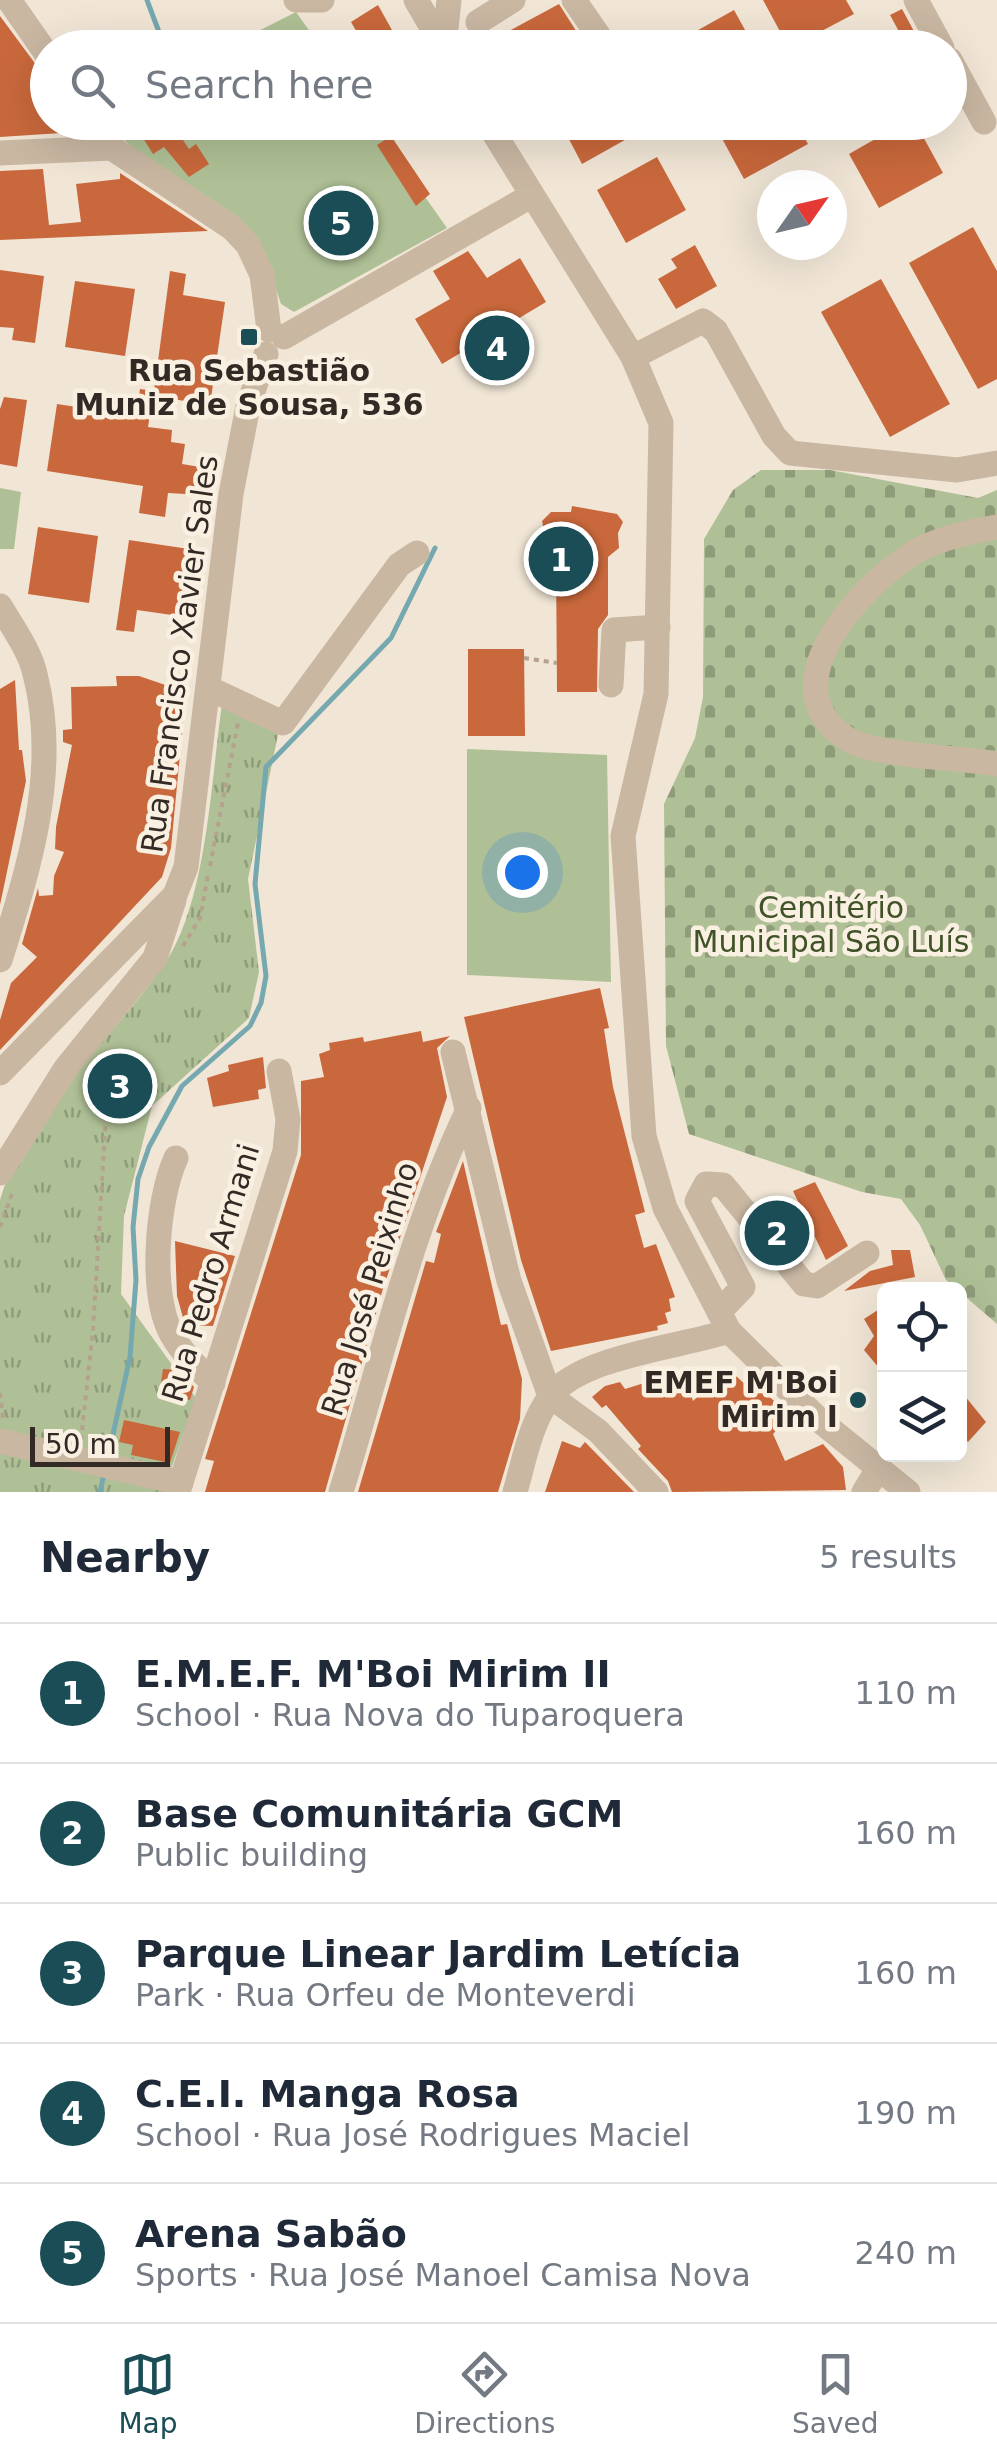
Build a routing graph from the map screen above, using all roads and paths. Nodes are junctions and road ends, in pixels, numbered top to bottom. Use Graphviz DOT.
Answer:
graph roads {
  1 [pos="9,0"];
  2 [pos="296,0"];
  3 [pos="322,0"];
  4 [pos="416,0"];
  5 [pos="449,0"];
  6 [pos="513,0"];
  7 [pos="574,0"];
  8 [pos="916,0"];
  9 [pos="478,22"];
  10 [pos="30,30"];
  11 [pos="434,30"];
  12 [pos="446,30"];
  13 [pos="595,30"];
  14 [pos="932,30"];
  15 [pos="967,91"];
  16 [pos="984,122"];
  17 [pos="106,140"];
  18 [pos="497,140"];
  19 [pos="112,148"];
  20 [pos="0,153"];
  21 [pos="529,197"];
  22 [pos="273,340"];
  23 [pos="633,356"];
  24 [pos="997,463"];
  25 [pos="997,527"];
  26 [pos="417,553"];
  27 [pos="0,606"];
  28 [pos="658,627"];
  29 [pos="524,658"];
  30 [pos="557,663"];
  31 [pos="611,685"];
  32 [pos="208,688"];
  33 [pos="997,764"];
  34 [pos="175,895"];
  35 [pos="0,960"];
  36 [pos="110,1046"];
  37 [pos="452,1052"];
  38 [pos="279,1072"];
  39 [pos="0,1073"];
  40 [pos="469,1108"];
  41 [pos="176,1158"];
  42 [pos="0,1172"];
  43 [pos="868,1253"];
  44 [pos="724,1322"];
  45 [pos="213,1382"];
  46 [pos="0,1393"];
  47 [pos="550,1396"];
  48 [pos="3,1441"];
  49 [pos="78,1456"];
  50 [pos="878,1469"];
  51 [pos="180,1487"];
  52 [pos="340,1492"];
  53 [pos="516,1492"];
  54 [pos="656,1492"];
  55 [pos="864,1492"];
  56 [pos="908,1492"];
  1 -- 10 [label="street"];
  2 -- 3 [label="street"];
  4 -- 11 [label="street"];
  5 -- 12 [label="street"];
  6 -- 9 [label="street"];
  7 -- 13 [label="street"];
  8 -- 14 [label="street"];
  15 -- 16 [label="street"];
  17 -- 19 [label="street"];
  18 -- 21 [label="street"];
  19 -- 20 [label="street"];
  19 -- 22 [label="street"];
  21 -- 22 [label="street"];
  21 -- 23 [label="street"];
  22 -- 32 [label="street, Rua Francisco Xavier Sales"];
  23 -- 24 [label="street"];
  23 -- 28 [label="street"];
  25 -- 33 [label="street"];
  26 -- 32 [label="street"];
  27 -- 35 [label="street"];
  28 -- 31 [label="street"];
  28 -- 44 [label="street"];
  29 -- 30 [label="path"];
  32 -- 34 [label="street, Rua Francisco Xavier Sales"];
  34 -- 39 [label="street, Rua Francisco Xavier Sales"];
  34 -- 42 [label="street"];
  36 -- 49 [label="path"];
  37 -- 40 [label="street"];
  38 -- 45 [label="street, Rua Pedro Armani"];
  40 -- 47 [label="street"];
  40 -- 52 [label="street, Rua José Peixinho"];
  41 -- 45 [label="street"];
  43 -- 44 [label="street"];
  44 -- 47 [label="street"];
  44 -- 50 [label="street"];
  45 -- 51 [label="street, Rua Pedro Armani"];
  46 -- 48 [label="path"];
  47 -- 53 [label="street"];
  47 -- 54 [label="street"];
  48 -- 49 [label="street"];
  49 -- 51 [label="street"];
  50 -- 55 [label="street"];
  50 -- 56 [label="street"];
}
